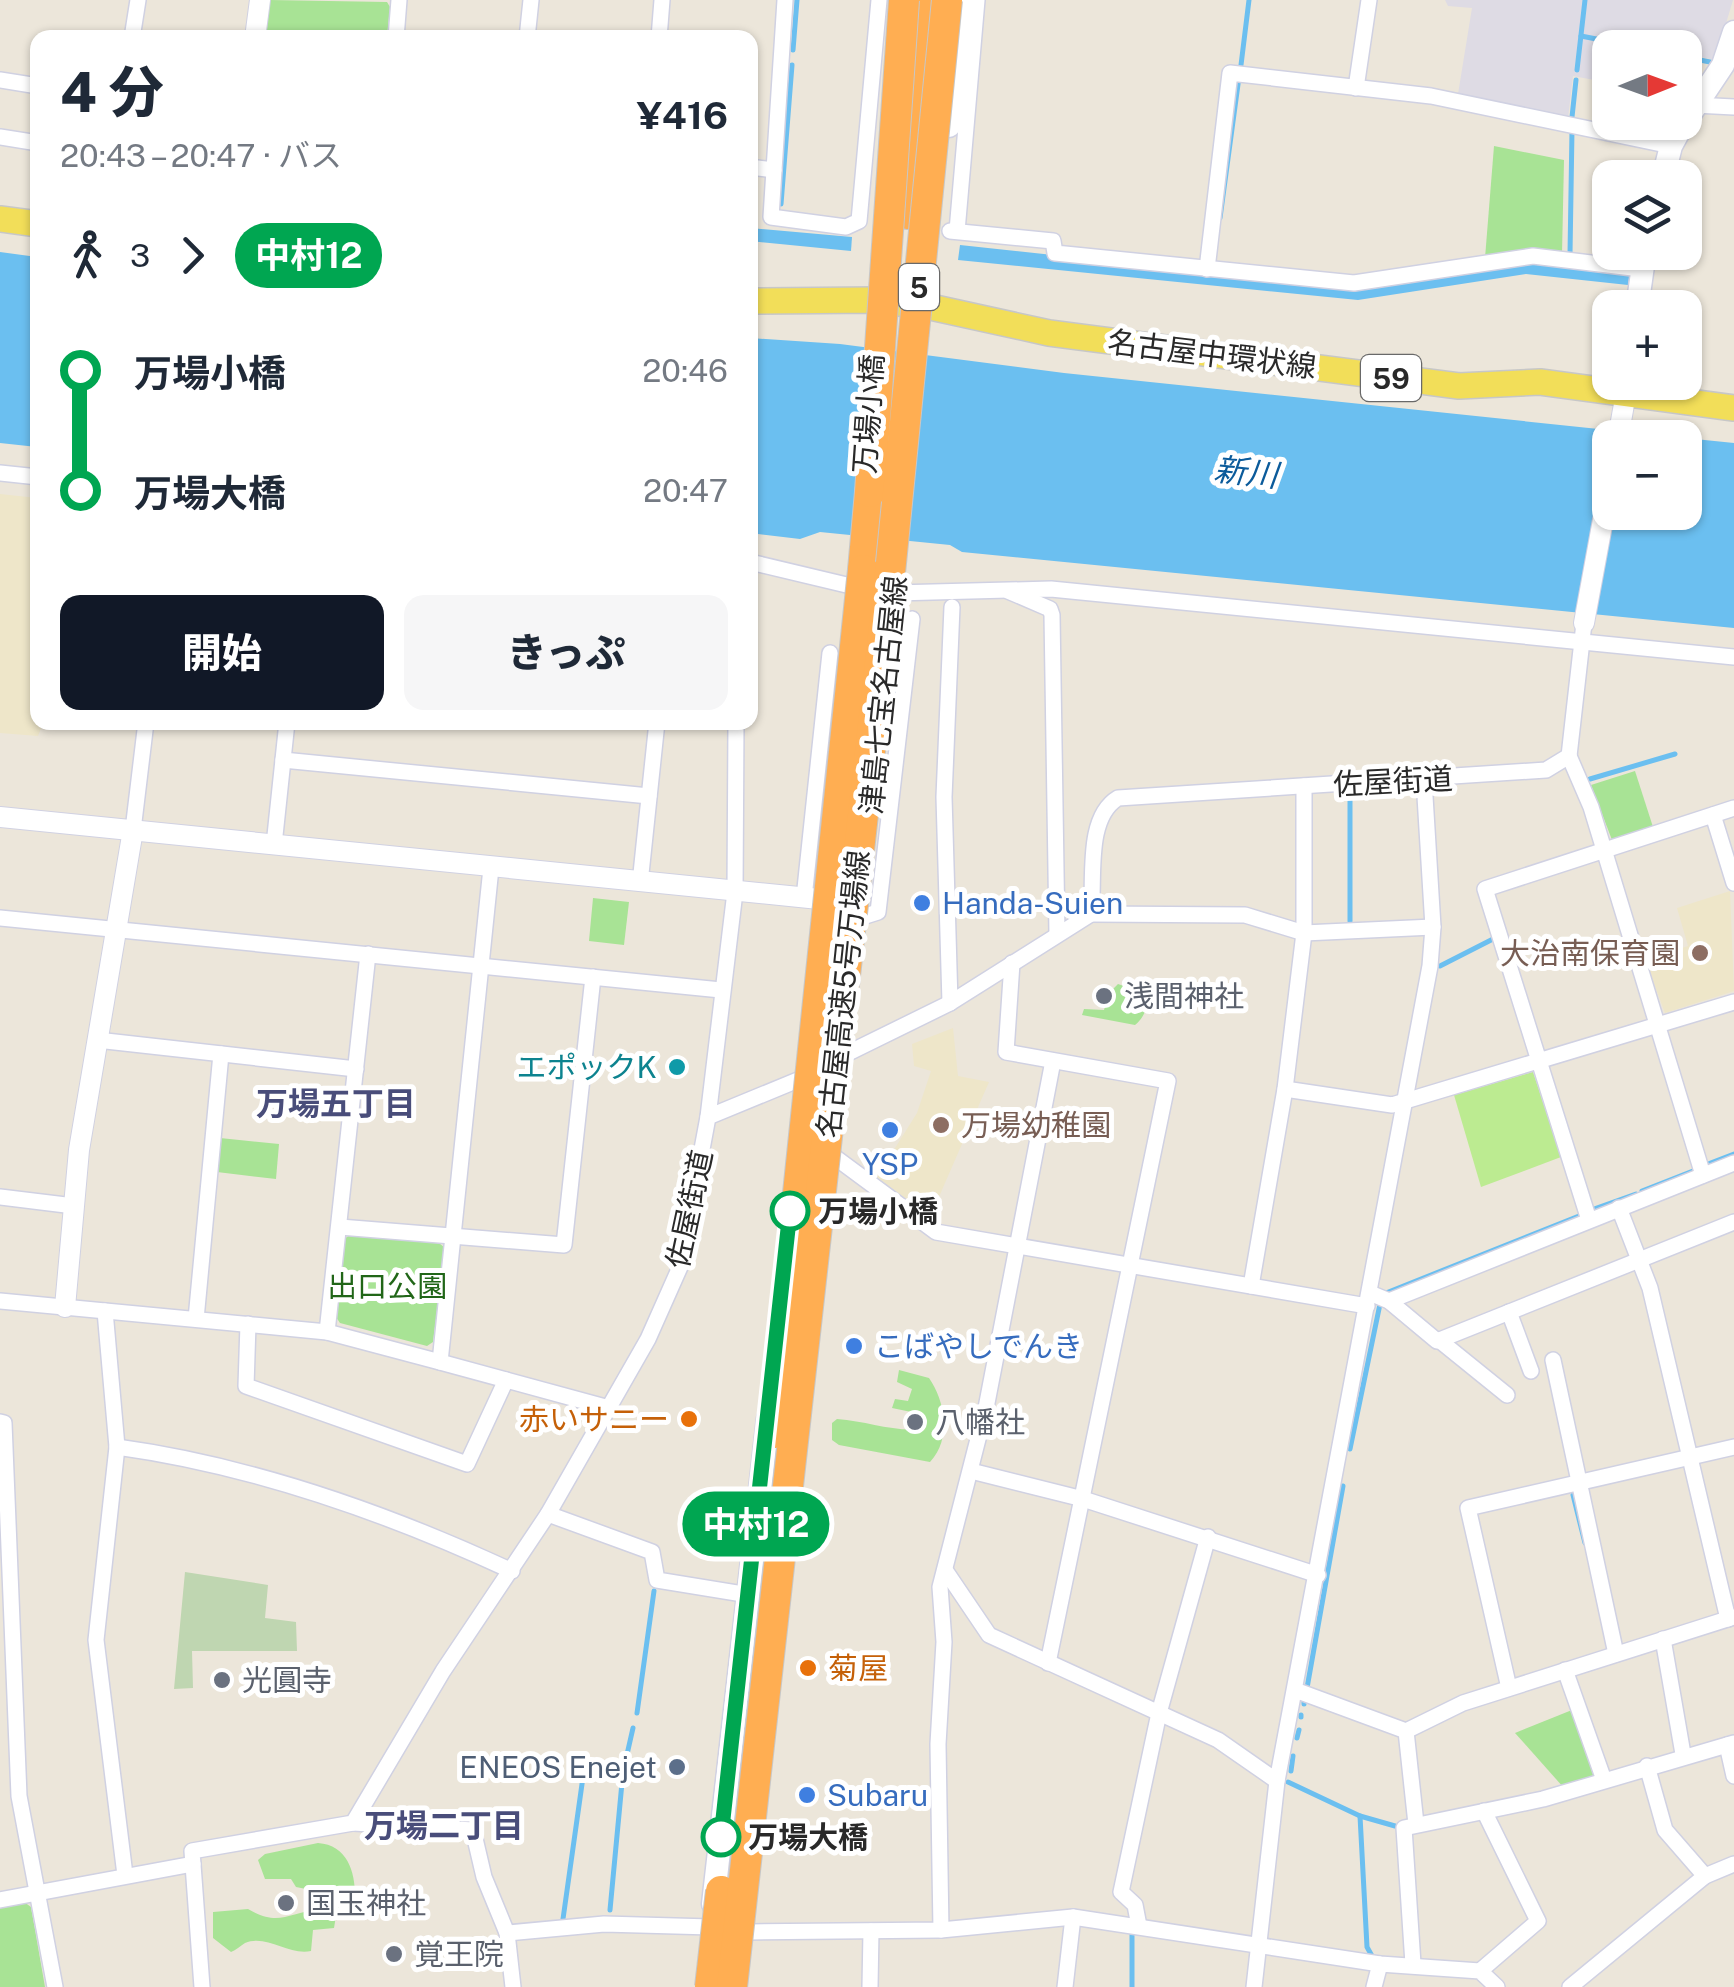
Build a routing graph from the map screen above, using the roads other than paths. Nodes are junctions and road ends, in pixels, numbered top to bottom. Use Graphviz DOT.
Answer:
graph roads {
  1 [pos="138,0"];
  2 [pos="260,0"];
  3 [pos="399,0"];
  4 [pos="531,0"];
  5 [pos="662,0"];
  6 [pos="785,0"];
  7 [pos="879,0"];
  8 [pos="896,0"];
  9 [pos="904,0"];
  10 [pos="928,0"];
  11 [pos="948,0"];
  12 [pos="963,0"];
  13 [pos="977,0"];
  14 [pos="1370,0"];
  15 [pos="133,30"];
  16 [pos="256,30"];
  17 [pos="397,30"];
  18 [pos="529,30"];
  19 [pos="659,30"];
  20 [pos="1734,32"];
  21 [pos="0,80"];
  22 [pos="30,85"];
  23 [pos="1356,88"];
  24 [pos="1702,96"];
  25 [pos="1734,107"];
  26 [pos="1702,113"];
  27 [pos="0,137"];
  28 [pos="1674,140"];
  29 [pos="30,141"];
  30 [pos="1671,146"];
  31 [pos="1667,160"];
  32 [pos="758,169"];
  33 [pos="774,170"];
  34 [pos="0,219"];
  35 [pos="30,223"];
  36 [pos="1206,270"];
  37 [pos="1641,280"];
  38 [pos="758,302"];
  39 [pos="874,310"];
  40 [pos="925,317"];
  41 [pos="1592,386"];
  42 [pos="1691,400"];
  43 [pos="1734,408"];
  44 [pos="0,472"];
  45 [pos="30,477"];
  46 [pos="870,492"];
  47 [pos="1601,530"];
  48 [pos="758,563"];
  49 [pos="856,578"];
  50 [pos="896,584"];
  51 [pos="1005,589"];
  52 [pos="952,608"];
  53 [pos="912,619"];
  54 [pos="1583,634"];
  55 [pos="830,652"];
  56 [pos="1734,657"];
  57 [pos="145,730"];
  58 [pos="286,730"];
  59 [pos="656,730"];
  60 [pos="736,730"];
  61 [pos="1569,756"];
  62 [pos="283,760"];
  63 [pos="1424,780"];
  64 [pos="1304,786"];
  65 [pos="649,796"];
  66 [pos="1734,808"];
  67 [pos="1712,815"];
  68 [pos="0,817"];
  69 [pos="133,830"];
  70 [pos="274,845"];
  71 [pos="1604,849"];
  72 [pos="491,868"];
  73 [pos="640,883"];
  74 [pos="1734,883"];
  75 [pos="735,892"];
  76 [pos="812,898"];
  77 [pos="1091,914"];
  78 [pos="0,918"];
  79 [pos="859,918"];
  80 [pos="1433,927"];
  81 [pos="116,929"];
  82 [pos="1304,933"];
  83 [pos="1056,934"];
  84 [pos="368,954"];
  85 [pos="1012,963"];
  86 [pos="480,964"];
  87 [pos="593,978"];
  88 [pos="721,990"];
  89 [pos="950,1002"];
  90 [pos="1734,1002"];
  91 [pos="1657,1026"];
  92 [pos="98,1040"];
  93 [pos="221,1054"];
  94 [pos="844,1054"];
  95 [pos="1541,1059"];
  96 [pos="1053,1061"];
  97 [pos="356,1070"];
  98 [pos="804,1079"];
  99 [pos="1285,1089"];
  100 [pos="1405,1102"];
  101 [pos="708,1117"];
  102 [pos="832,1156"];
  103 [pos="1734,1163"];
  104 [pos="1703,1175"];
  105 [pos="0,1197"];
  106 [pos="74,1206"];
  107 [pos="1619,1208"];
  108 [pos="1589,1220"];
  109 [pos="1734,1222"];
  110 [pos="340,1227"];
  111 [pos="452,1238"];
  112 [pos="1016,1246"];
  113 [pos="1639,1258"];
  114 [pos="1131,1266"];
  115 [pos="1251,1286"];
  116 [pos="1369,1299"];
  117 [pos="0,1301"];
  118 [pos="1389,1302"];
  119 [pos="65,1307"];
  120 [pos="106,1311"];
  121 [pos="1509,1312"];
  122 [pos="196,1319"];
  123 [pos="248,1324"];
  124 [pos="327,1332"];
  125 [pos="1439,1340"];
  126 [pos="1552,1360"];
  127 [pos="440,1362"];
  128 [pos="1531,1370"];
  129 [pos="506,1380"];
  130 [pos="1508,1395"];
  131 [pos="609,1408"];
  132 [pos="0,1422"];
  133 [pos="1734,1447"];
  134 [pos="118,1448"];
  135 [pos="1692,1456"];
  136 [pos="971,1471"];
  137 [pos="1579,1482"];
  138 [pos="1083,1499"];
  139 [pos="548,1514"];
  140 [pos="1208,1537"];
  141 [pos="945,1570"];
  142 [pos="512,1571"];
  143 [pos="1318,1575"];
  144 [pos="749,1595"];
  145 [pos="1731,1618"];
  146 [pos="1663,1639"];
  147 [pos="1616,1654"];
  148 [pos="5,1659"];
  149 [pos="1048,1663"];
  150 [pos="1565,1670"];
  151 [pos="1509,1688"];
  152 [pos="1295,1690"];
  153 [pos="1159,1712"];
  154 [pos="1406,1732"];
  155 [pos="1730,1744"];
  156 [pos="1683,1754"];
  157 [pos="1647,1766"];
  158 [pos="1734,1776"];
  159 [pos="1604,1780"];
  160 [pos="1277,1781"];
  161 [pos="1484,1811"];
  162 [pos="353,1823"];
  163 [pos="1416,1824"];
  164 [pos="193,1864"];
  165 [pos="1734,1864"];
  166 [pos="125,1875"];
  167 [pos="1705,1876"];
  168 [pos="37,1893"];
  169 [pos="0,1900"];
  170 [pos="1073,1918"];
  171 [pos="1139,1926"];
  172 [pos="711,1927"];
  173 [pos="941,1930"];
  174 [pos="872,1931"];
  175 [pos="750,1932"];
  176 [pos="507,1933"];
  177 [pos="1262,1945"];
  178 [pos="1380,1964"];
  179 [pos="1412,1964"];
  180 [pos="1480,1971"];
  181 [pos="54,1987"];
  182 [pos="202,1987"];
  183 [pos="514,1987"];
  184 [pos="707,1987"];
  185 [pos="732,1987"];
  186 [pos="744,1987"];
  187 [pos="870,1987"];
  188 [pos="1065,1987"];
  189 [pos="1254,1987"];
  190 [pos="1374,1987"];
  191 [pos="1497,1987"];
  192 [pos="1570,1987"];
  1 -- 15 [label="street"];
  2 -- 16 [label="street"];
  3 -- 17 [label="street"];
  4 -- 18 [label="street"];
  5 -- 19 [label="street"];
  6 -- 33 [label="street"];
  7 -- 33 [label="street"];
  8 -- 39 [label="main road"];
  9 -- 46 [label="highway, 名古屋高速5号万場線 / 5, bridge"];
  10 -- 46 [label="highway"];
  11 -- 185 [label="highway, 名古屋高速5号万場線 / 5, bridge"];
  12 -- 40 [label="main road, 津島七宝名古屋線"];
  13 -- 36 [label="street"];
  14 -- 23 [label="street"];
  20 -- 24 [label="main road"];
  21 -- 22 [label="street"];
  23 -- 30 [label="street"];
  23 -- 36 [label="street"];
  25 -- 26 [label="street"];
  27 -- 29 [label="street"];
  28 -- 30 [label="main road"];
  30 -- 31 [label="main road"];
  32 -- 33 [label="street"];
  34 -- 35 [label="main road"];
  36 -- 37 [label="street"];
  38 -- 39 [label="main road, 名古屋中環状線 / 59"];
  39 -- 40 [label="main road, 名古屋中環状線 / 59"];
  39 -- 49 [label="main road, 万場小橋"];
  40 -- 41 [label="main road, 名古屋中環状線 / 59"];
  40 -- 50 [label="main road, 津島七宝名古屋線, bridge"];
  42 -- 43 [label="main road, 名古屋中環状線 / 59"];
  44 -- 45 [label="street"];
  46 -- 184 [label="highway, 名古屋高速5号万場線 / 5, bridge"];
  47 -- 54 [label="street"];
  48 -- 49 [label="street"];
  49 -- 76 [label="main road, 津島七宝名古屋線"];
  50 -- 51 [label="street"];
  50 -- 79 [label="main road, 津島七宝名古屋線"];
  51 -- 54 [label="street"];
  51 -- 83 [label="street"];
  52 -- 89 [label="street"];
  53 -- 79 [label="street"];
  54 -- 56 [label="street"];
  54 -- 61 [label="street"];
  55 -- 76 [label="street"];
  57 -- 69 [label="street"];
  58 -- 62 [label="street"];
  59 -- 65 [label="street"];
  60 -- 75 [label="street"];
  61 -- 63 [label="street, 佐屋街道"];
  61 -- 71 [label="street"];
  62 -- 65 [label="street"];
  62 -- 70 [label="street"];
  63 -- 64 [label="street, 佐屋街道"];
  63 -- 80 [label="street"];
  64 -- 77 [label="street, 佐屋街道"];
  64 -- 82 [label="street"];
  65 -- 73 [label="street"];
  66 -- 67 [label="street"];
  67 -- 71 [label="street"];
  67 -- 74 [label="street"];
  68 -- 69 [label="street"];
  69 -- 70 [label="street"];
  69 -- 81 [label="street"];
  70 -- 72 [label="street"];
  71 -- 91 [label="street"];
  71 -- 95 [label="street"];
  72 -- 73 [label="street"];
  72 -- 86 [label="street"];
  73 -- 75 [label="street"];
  75 -- 76 [label="street"];
  75 -- 88 [label="street"];
  76 -- 98 [label="main road, 津島七宝名古屋線"];
  77 -- 82 [label="street"];
  77 -- 83 [label="street, 佐屋街道"];
  78 -- 81 [label="street"];
  79 -- 94 [label="main road, 津島七宝名古屋線"];
  80 -- 82 [label="street"];
  80 -- 100 [label="street"];
  81 -- 84 [label="street"];
  81 -- 92 [label="street"];
  82 -- 99 [label="street"];
  83 -- 85 [label="street, 佐屋街道"];
  84 -- 86 [label="street"];
  84 -- 97 [label="street"];
  85 -- 89 [label="street, 佐屋街道"];
  85 -- 96 [label="street"];
  86 -- 87 [label="street"];
  86 -- 111 [label="street"];
  87 -- 88 [label="street"];
  87 -- 111 [label="street"];
  88 -- 101 [label="street"];
  89 -- 94 [label="street, 佐屋街道"];
  90 -- 91 [label="street"];
  91 -- 95 [label="street"];
  91 -- 104 [label="street"];
  92 -- 93 [label="street"];
  92 -- 106 [label="street"];
  93 -- 97 [label="street"];
  93 -- 122 [label="street"];
  94 -- 98 [label="street, 佐屋街道"];
  94 -- 102 [label="main road, 津島七宝名古屋線"];
  95 -- 100 [label="street"];
  95 -- 108 [label="street"];
  96 -- 112 [label="street"];
  96 -- 114 [label="street"];
  97 -- 110 [label="street"];
  98 -- 101 [label="street, 佐屋街道"];
  98 -- 144 [label="main road, 津島七宝名古屋線"];
  99 -- 100 [label="street"];
  99 -- 115 [label="street"];
  100 -- 116 [label="street"];
  101 -- 131 [label="street, 佐屋街道"];
  102 -- 112 [label="street"];
  102 -- 175 [label="main road, 津島七宝名古屋線"];
  103 -- 104 [label="street"];
  104 -- 107 [label="street"];
  105 -- 106 [label="street"];
  106 -- 119 [label="street"];
  107 -- 108 [label="street"];
  107 -- 113 [label="street"];
  108 -- 118 [label="street"];
  109 -- 113 [label="street"];
  110 -- 111 [label="street"];
  110 -- 124 [label="street"];
  111 -- 127 [label="street"];
  112 -- 114 [label="street"];
  112 -- 136 [label="street"];
  113 -- 121 [label="street"];
  113 -- 135 [label="street"];
  114 -- 115 [label="street"];
  114 -- 138 [label="street"];
  115 -- 116 [label="street"];
  116 -- 118 [label="street"];
  116 -- 143 [label="street"];
  117 -- 119 [label="street"];
  118 -- 125 [label="street"];
  119 -- 120 [label="street"];
  120 -- 122 [label="street"];
  120 -- 134 [label="street"];
  121 -- 125 [label="street"];
  121 -- 128 [label="street"];
  122 -- 123 [label="street"];
  123 -- 124 [label="street"];
  123 -- 129 [label="street"];
  124 -- 127 [label="street"];
  125 -- 130 [label="street"];
  126 -- 137 [label="street"];
  127 -- 129 [label="street"];
  129 -- 131 [label="street"];
  131 -- 139 [label="street, 佐屋街道"];
  132 -- 148 [label="street"];
  133 -- 135 [label="street"];
  134 -- 142 [label="street"];
  134 -- 166 [label="street"];
  135 -- 137 [label="street"];
  135 -- 145 [label="street"];
  136 -- 138 [label="street"];
  136 -- 141 [label="street"];
  137 -- 147 [label="street"];
  137 -- 151 [label="street"];
  138 -- 140 [label="street"];
  138 -- 149 [label="street"];
  139 -- 142 [label="street, 佐屋街道"];
  139 -- 144 [label="street"];
  140 -- 143 [label="street"];
  140 -- 153 [label="street"];
  141 -- 149 [label="street"];
  141 -- 173 [label="street"];
  142 -- 162 [label="street, 佐屋街道"];
  143 -- 152 [label="street"];
  144 -- 172 [label="main road, 津島七宝名古屋線"];
  145 -- 146 [label="street"];
  146 -- 147 [label="street"];
  146 -- 156 [label="street"];
  147 -- 150 [label="street"];
  148 -- 168 [label="street"];
  149 -- 153 [label="street"];
  150 -- 151 [label="street"];
  150 -- 159 [label="street"];
  151 -- 154 [label="street"];
  152 -- 154 [label="street"];
  152 -- 160 [label="street"];
  153 -- 160 [label="street"];
  153 -- 171 [label="street"];
  154 -- 163 [label="street"];
  155 -- 156 [label="street"];
  155 -- 158 [label="street"];
  156 -- 157 [label="street"];
  157 -- 159 [label="street"];
  157 -- 167 [label="street"];
  159 -- 161 [label="street"];
  160 -- 177 [label="street"];
  161 -- 163 [label="street"];
  161 -- 180 [label="street"];
  162 -- 164 [label="street"];
  162 -- 176 [label="street"];
  163 -- 179 [label="street"];
  164 -- 166 [label="street"];
  164 -- 182 [label="street"];
  165 -- 167 [label="street"];
  166 -- 168 [label="street"];
  167 -- 192 [label="street"];
  168 -- 169 [label="street"];
  168 -- 181 [label="street"];
  170 -- 171 [label="street"];
  170 -- 173 [label="street"];
  170 -- 188 [label="street"];
  171 -- 177 [label="street"];
  172 -- 176 [label="street"];
  172 -- 184 [label="main road, 津島七宝名古屋線"];
  173 -- 174 [label="street"];
  174 -- 175 [label="street"];
  174 -- 187 [label="street"];
  175 -- 186 [label="main road, 津島七宝名古屋線"];
  176 -- 183 [label="street"];
  177 -- 178 [label="street"];
  177 -- 189 [label="street"];
  178 -- 179 [label="street"];
  178 -- 190 [label="street"];
  179 -- 180 [label="street"];
  180 -- 191 [label="street"];
}
